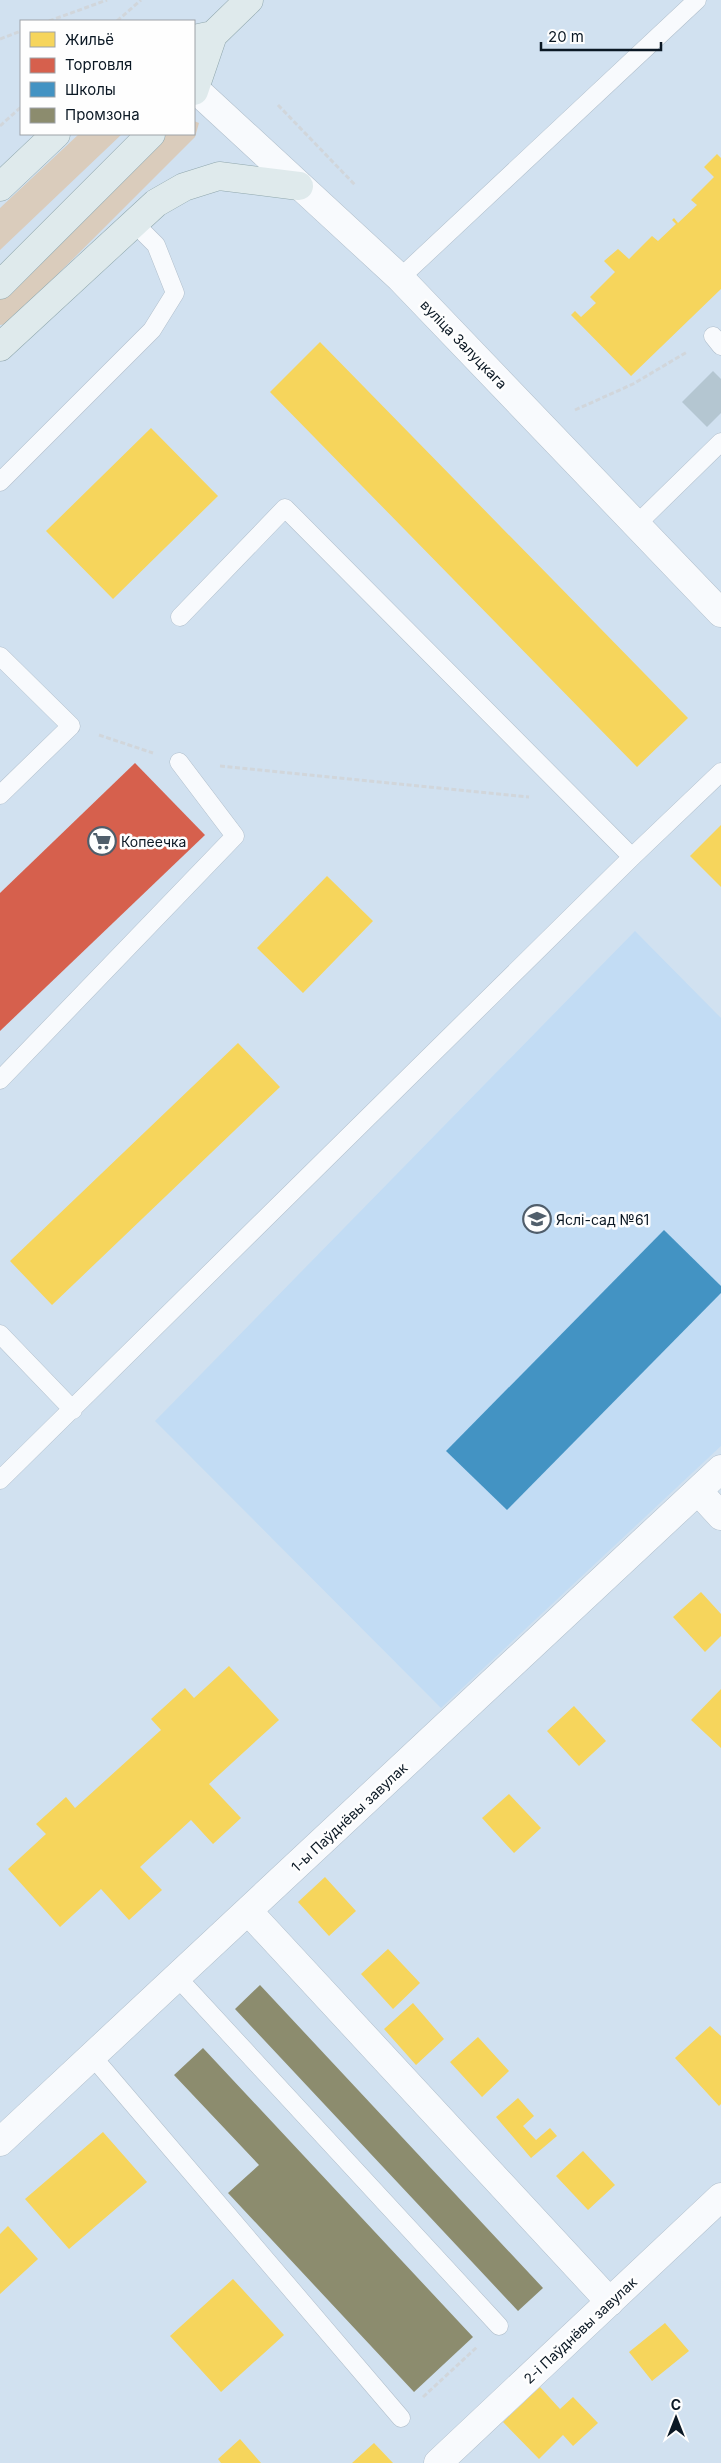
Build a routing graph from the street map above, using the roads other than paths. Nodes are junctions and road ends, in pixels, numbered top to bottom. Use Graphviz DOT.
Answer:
graph roads {
  1 [pos="249,0"];
  2 [pos="697,0"];
  3 [pos="203,37"];
  4 [pos="195,83"];
  5 [pos="195,90"];
  6 [pos="55,135"];
  7 [pos="150,135"];
  8 [pos="299,186"];
  9 [pos="0,187"];
  10 [pos="134,224"];
  11 [pos="400,278"];
  12 [pos="0,285"];
  13 [pos="0,347"];
  14 [pos="721,442"];
  15 [pos="0,482"];
  16 [pos="636,524"];
  17 [pos="721,613"];
  18 [pos="180,617"];
  19 [pos="0,656"];
  20 [pos="178,762"];
  21 [pos="721,772"];
  22 [pos="0,795"];
  23 [pos="632,857"];
  24 [pos="0,1080"];
  25 [pos="0,1334"];
  26 [pos="73,1410"];
  27 [pos="721,1469"];
  28 [pos="0,1480"];
  29 [pos="698,1491"];
  30 [pos="721,1516"];
  31 [pos="248,1911"];
  32 [pos="177,1977"];
  33 [pos="92,2056"];
  34 [pos="0,2142"];
  35 [pos="721,2197"];
  36 [pos="610,2302"];
  37 [pos="499,2326"];
  38 [pos="401,2418"];
  39 [pos="438,2463"];
  1 -- 3 [label="main road"];
  2 -- 11 [label="lane"];
  3 -- 4 [label="main road"];
  5 -- 8 [label="street, вуліца Залуцкага"];
  6 -- 9 [label="main road"];
  7 -- 12 [label="main road"];
  8 -- 10 [label="main road"];
  8 -- 11 [label="street, вуліца Залуцкага"];
  10 -- 13 [label="main road"];
  10 -- 15 [label="lane"];
  11 -- 16 [label="street, вуліца Залуцкага"];
  14 -- 16 [label="lane"];
  16 -- 17 [label="street, вуліца Залуцкага"];
  18 -- 23 [label="lane"];
  19 -- 22 [label="lane"];
  20 -- 24 [label="lane"];
  21 -- 23 [label="lane"];
  23 -- 26 [label="lane"];
  25 -- 26 [label="lane"];
  26 -- 28 [label="lane"];
  27 -- 29 [label="street, 1-ы Паўднёвы завулак"];
  29 -- 30 [label="street"];
  29 -- 31 [label="street, 1-ы Паўднёвы завулак"];
  31 -- 32 [label="street, 1-ы Паўднёвы завулак"];
  31 -- 36 [label="street"];
  32 -- 33 [label="street, 1-ы Паўднёвы завулак"];
  32 -- 37 [label="lane"];
  33 -- 34 [label="street, 1-ы Паўднёвы завулак"];
  33 -- 38 [label="lane"];
  35 -- 36 [label="street, 2-і Паўднёвы завулак"];
  36 -- 39 [label="street, 2-і Паўднёвы завулак"];
}
